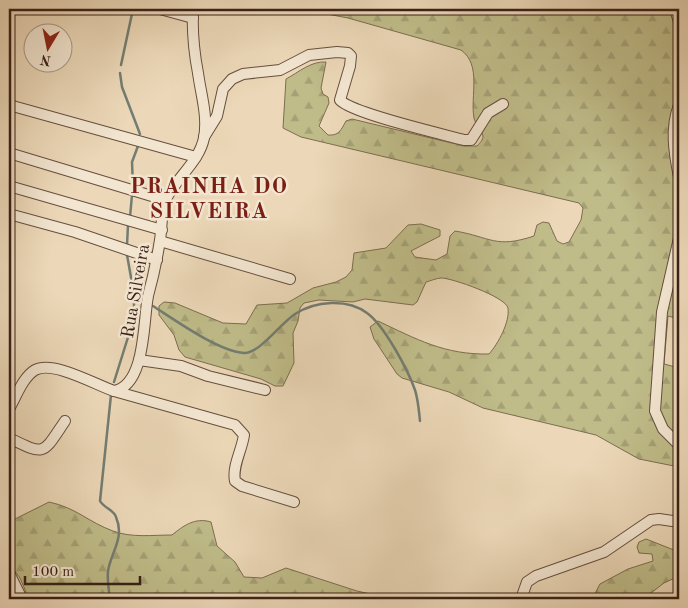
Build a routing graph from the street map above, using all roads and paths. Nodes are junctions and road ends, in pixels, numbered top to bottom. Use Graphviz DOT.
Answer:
graph roads {
  1 [pos="160,9"];
  2 [pos="675,9"];
  3 [pos="193,14"];
  4 [pos="679,22"];
  5 [pos="504,104"];
  6 [pos="679,104"];
  7 [pos="9,105"];
  8 [pos="204,138"];
  9 [pos="9,153"];
  10 [pos="196,157"];
  11 [pos="679,177"];
  12 [pos="9,186"];
  13 [pos="166,200"];
  14 [pos="9,214"];
  15 [pos="162,230"];
  16 [pos="679,238"];
  17 [pos="160,241"];
  18 [pos="156,260"];
  19 [pos="290,279"];
  20 [pos="139,360"];
  21 [pos="265,390"];
  22 [pos="114,391"];
  23 [pos="9,409"];
  24 [pos="65,421"];
  25 [pos="9,438"];
  26 [pos="679,445"];
  27 [pos="294,502"];
  28 [pos="679,522"];
  29 [pos="9,573"];
  30 [pos="22,599"];
  31 [pos="521,599"];
  1 -- 3 [label="street"];
  2 -- 4 [label="street"];
  3 -- 8 [label="street, Rua Silveira"];
  5 -- 8 [label="street"];
  6 -- 11 [label="street"];
  7 -- 10 [label="street"];
  8 -- 10 [label="street, Rua Silveira"];
  9 -- 13 [label="street"];
  10 -- 13 [label="street, Rua Silveira"];
  12 -- 15 [label="street"];
  13 -- 15 [label="street, Rua Silveira"];
  14 -- 18 [label="street"];
  15 -- 17 [label="street, Rua Silveira"];
  16 -- 26 [label="street"];
  17 -- 18 [label="street, Rua Silveira"];
  17 -- 19 [label="street"];
  18 -- 20 [label="street, Rua Silveira"];
  20 -- 21 [label="street"];
  20 -- 22 [label="street, Rua Silveira"];
  22 -- 23 [label="street"];
  22 -- 27 [label="street"];
  24 -- 25 [label="street"];
  28 -- 31 [label="street"];
  29 -- 30 [label="street"];
}
